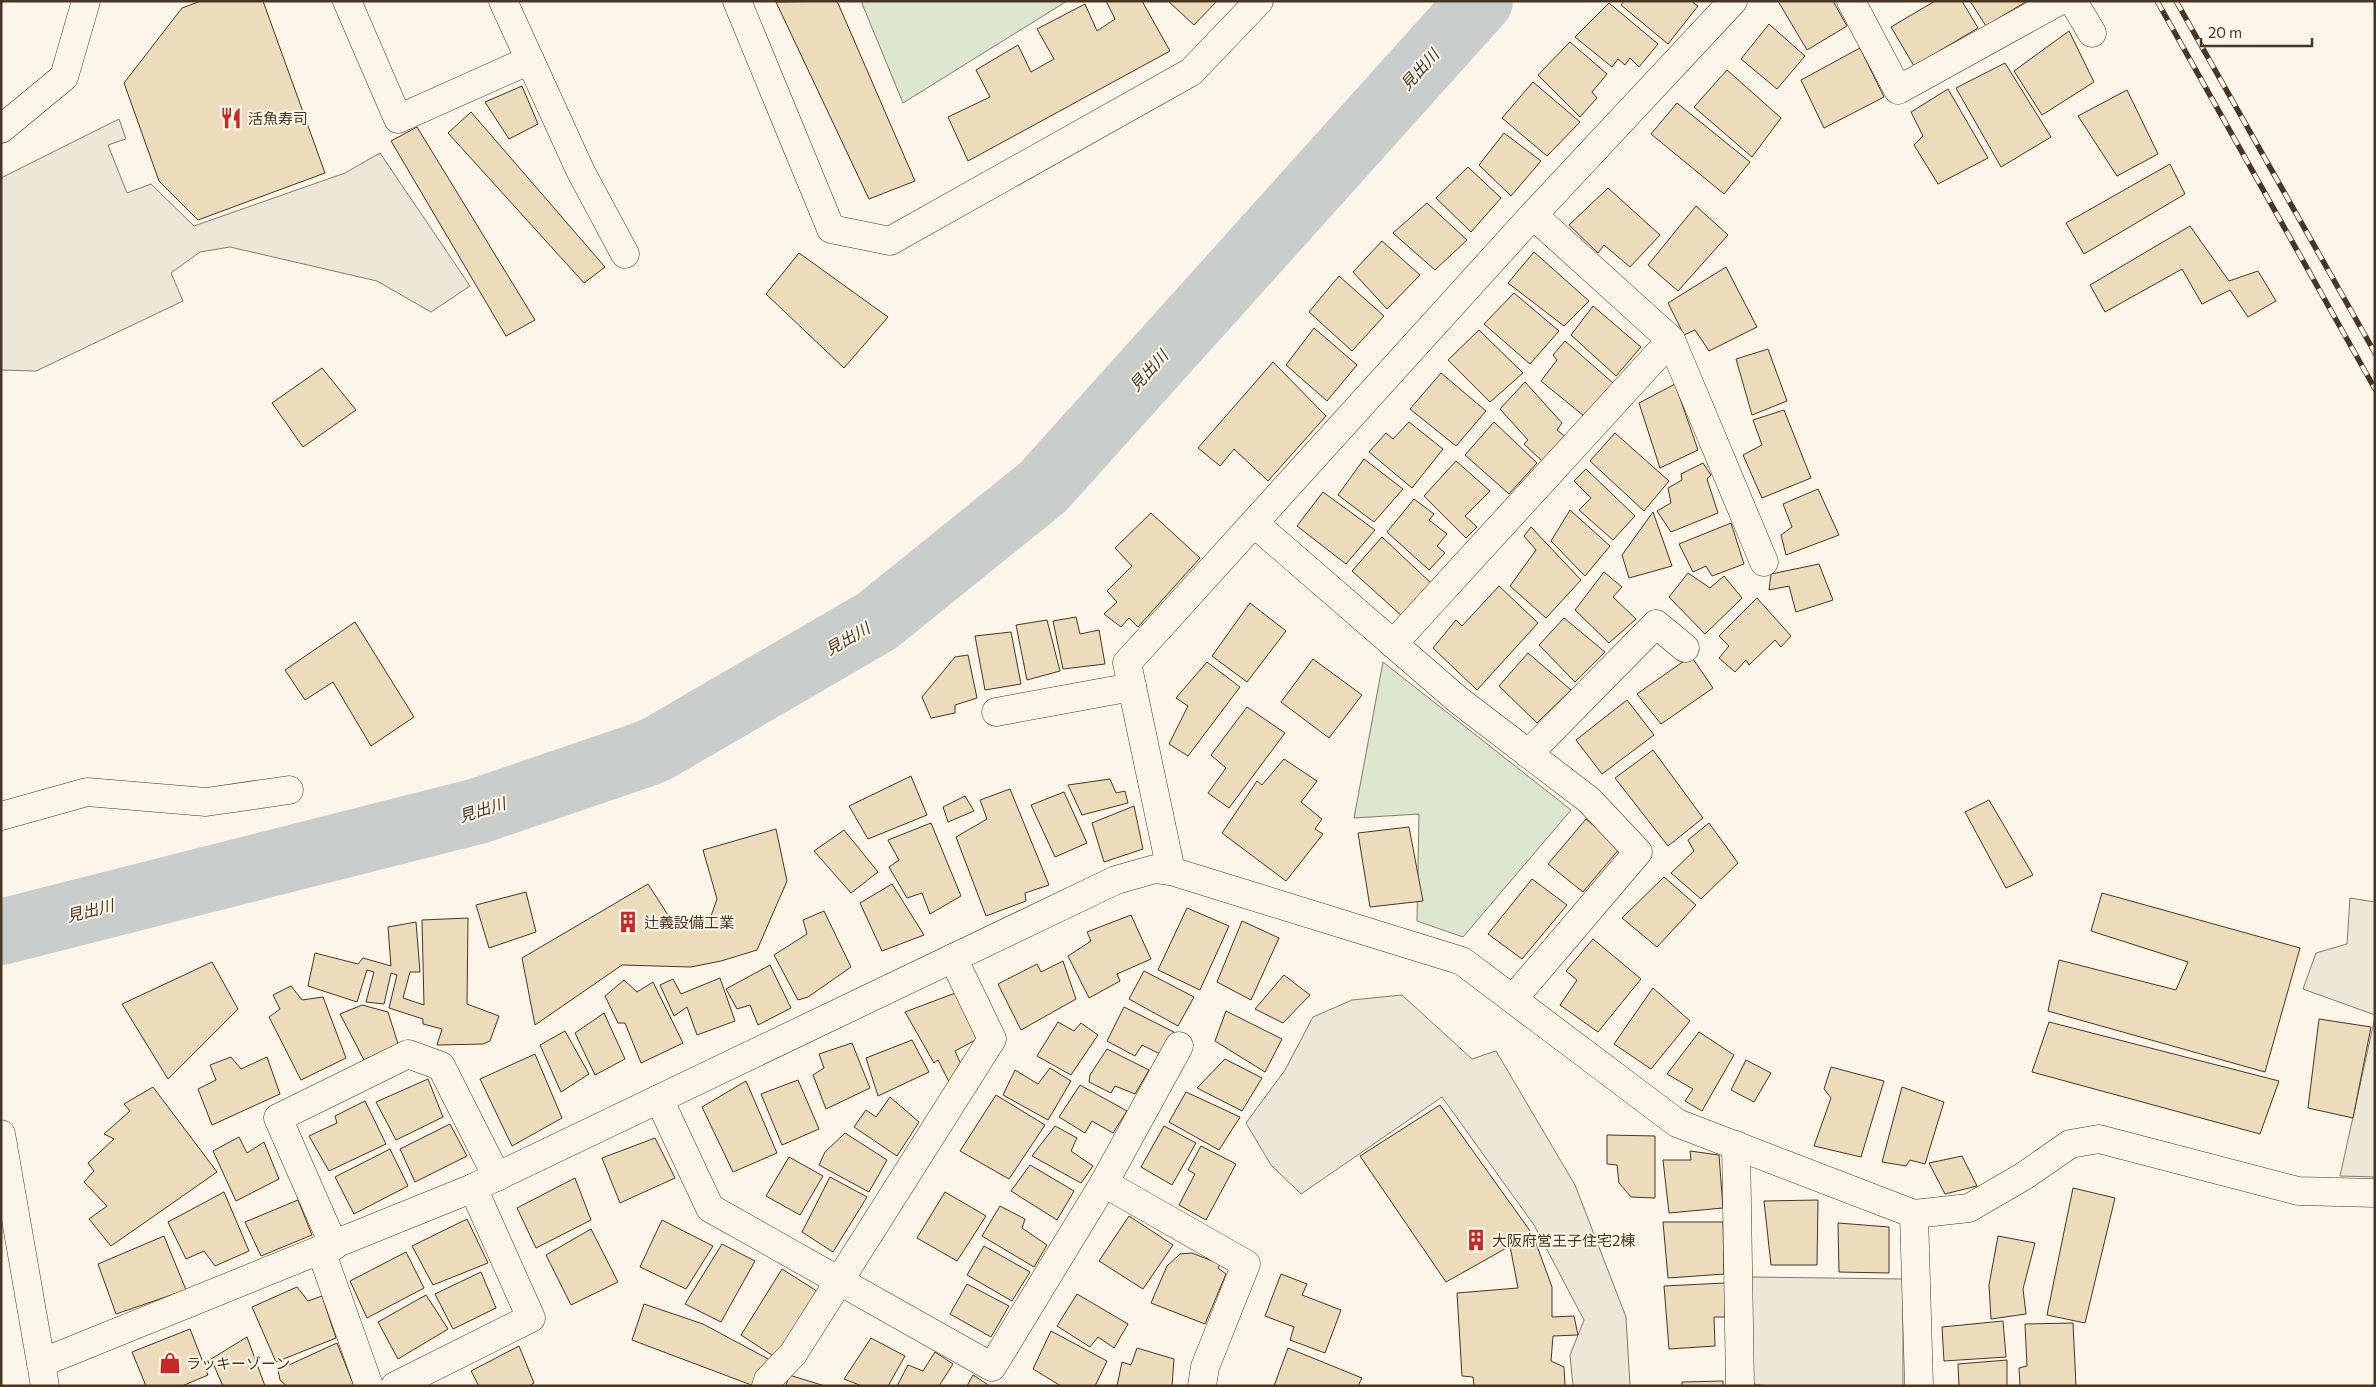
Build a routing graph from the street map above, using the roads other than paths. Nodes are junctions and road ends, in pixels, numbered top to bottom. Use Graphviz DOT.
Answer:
graph roads {
  1 [pos="86,1"];
  2 [pos="347,1"];
  3 [pos="503,1"];
  4 [pos="737,1"];
  5 [pos="1259,1"];
  6 [pos="1733,1"];
  7 [pos="1851,1"];
  8 [pos="2059,1"];
  9 [pos="2073,1"];
  10 [pos="2092,32"];
  11 [pos="530,60"];
  12 [pos="1,129"];
  13 [pos="1533,215"];
  14 [pos="625,254"];
  15 [pos="1671,340"];
  16 [pos="1254,524"];
  17 [pos="1764,562"];
  18 [pos="1393,644"];
  19 [pos="1685,648"];
  20 [pos="1132,687"];
  21 [pos="996,712"];
  22 [pos="1528,754"];
  23 [pos="288,790"];
  24 [pos="1,816"];
  25 [pos="1171,871"];
  26 [pos="953,958"];
  27 [pos="1513,998"];
  28 [pos="1179,1046"];
  29 [pos="659,1099"];
  30 [pos="1,1134"];
  31 [pos="1736,1145"];
  32 [pos="485,1183"];
  33 [pos="1104,1183"];
  34 [pos="2375,1193"];
  35 [pos="1914,1214"];
  36 [pos="328,1248"];
  37 [pos="839,1281"];
  38 [pos="43,1375"];
  39 [pos="369,1386"];
  40 [pos="395,1386"];
  41 [pos="766,1386"];
  42 [pos="1202,1386"];
  43 [pos="1740,1386"];
  44 [pos="1919,1386"];
  1 -- 12 [label="main road"];
  2 -- 11 [label="main road"];
  3 -- 11 [label="main road"];
  4 -- 5 [label="main road"];
  6 -- 13 [label="main road"];
  7 -- 8 [label="main road"];
  9 -- 10 [label="main road"];
  11 -- 14 [label="main road"];
  13 -- 15 [label="main road"];
  13 -- 16 [label="main road"];
  15 -- 17 [label="main road"];
  15 -- 18 [label="main road"];
  16 -- 18 [label="main road"];
  16 -- 20 [label="main road"];
  18 -- 22 [label="main road"];
  19 -- 22 [label="main road"];
  20 -- 21 [label="main road"];
  20 -- 25 [label="main road"];
  22 -- 27 [label="main road"];
  23 -- 24 [label="main road"];
  25 -- 26 [label="main road"];
  25 -- 27 [label="main road"];
  26 -- 29 [label="main road"];
  26 -- 37 [label="main road"];
  27 -- 31 [label="main road"];
  28 -- 33 [label="main road"];
  29 -- 32 [label="main road"];
  29 -- 37 [label="main road"];
  30 -- 38 [label="main road"];
  31 -- 35 [label="main road"];
  31 -- 43 [label="main road"];
  32 -- 36 [label="main road"];
  32 -- 36 [label="main road"];
  32 -- 40 [label="main road"];
  33 -- 37 [label="main road"];
  33 -- 42 [label="main road"];
  34 -- 35 [label="main road"];
  35 -- 44 [label="main road"];
  36 -- 38 [label="main road"];
  36 -- 39 [label="main road"];
  37 -- 41 [label="main road"];
}
